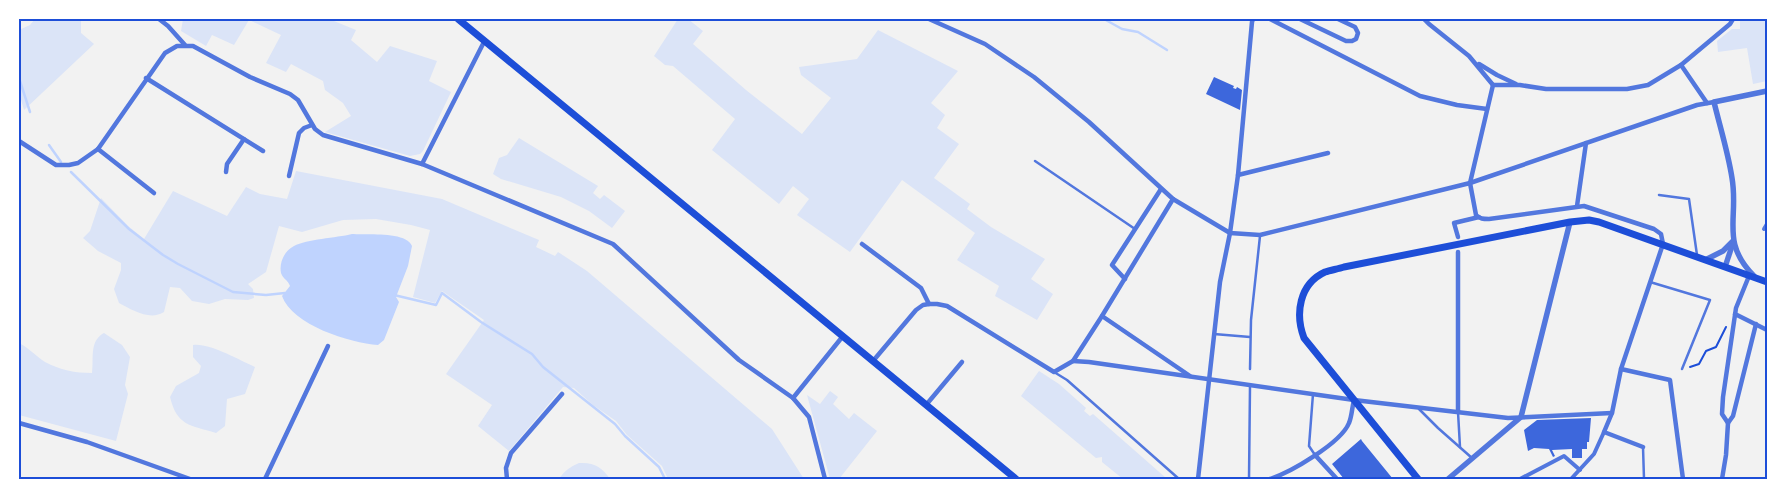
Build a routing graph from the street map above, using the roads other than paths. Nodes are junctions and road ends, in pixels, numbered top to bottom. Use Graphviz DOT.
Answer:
graph roads {
  1 [pos="159,19"];
  2 [pos="458,19"];
  3 [pos="929,19"];
  4 [pos="1253,19"];
  5 [pos="1270,19"];
  6 [pos="1300,19"];
  7 [pos="1338,19"];
  8 [pos="1424,19"];
  9 [pos="1733,19"];
  10 [pos="485,40"];
  11 [pos="185,45"];
  12 [pos="1475,62"];
  13 [pos="1681,65"];
  14 [pos="146,78"];
  15 [pos="1493,85"];
  16 [pos="1520,85"];
  17 [pos="1767,91"];
  18 [pos="1710,102"];
  19 [pos="1487,109"];
  20 [pos="312,125"];
  21 [pos="244,139"];
  22 [pos="19,141"];
  23 [pos="1586,143"];
  24 [pos="98,149"];
  25 [pos="263,151"];
  26 [pos="1328,153"];
  27 [pos="1035,161"];
  28 [pos="422,164"];
  29 [pos="226,172"];
  30 [pos="1238,175"];
  31 [pos="290,176"];
  32 [pos="1470,183"];
  33 [pos="1161,189"];
  34 [pos="154,193"];
  35 [pos="1658,195"];
  36 [pos="1173,199"];
  37 [pos="1577,206"];
  38 [pos="1479,217"];
  39 [pos="1570,222"];
  40 [pos="1767,224"];
  41 [pos="1135,229"];
  42 [pos="1764,229"];
  43 [pos="1230,233"];
  44 [pos="1260,235"];
  45 [pos="1458,237"];
  46 [pos="1733,241"];
  47 [pos="862,244"];
  48 [pos="1663,244"];
  49 [pos="1458,252"];
  50 [pos="1697,257"];
  51 [pos="1705,260"];
  52 [pos="1725,267"];
  53 [pos="1752,277"];
  54 [pos="1125,279"];
  55 [pos="1650,282"];
  56 [pos="1767,282"];
  57 [pos="929,304"];
  58 [pos="1735,314"];
  59 [pos="1102,316"];
  60 [pos="1756,324"];
  61 [pos="1767,330"];
  62 [pos="1214,334"];
  63 [pos="843,336"];
  64 [pos="1250,337"];
  65 [pos="328,346"];
  66 [pos="873,361"];
  67 [pos="1073,361"];
  68 [pos="962,362"];
  69 [pos="1250,369"];
  70 [pos="1621,369"];
  71 [pos="1682,369"];
  72 [pos="1054,372"];
  73 [pos="1190,377"];
  74 [pos="1209,379"];
  75 [pos="1250,385"];
  76 [pos="562,394"];
  77 [pos="1312,394"];
  78 [pos="793,398"];
  79 [pos="1354,400"];
  80 [pos="926,405"];
  81 [pos="1417,407"];
  82 [pos="1458,412"];
  83 [pos="1612,413"];
  84 [pos="1522,417"];
  85 [pos="1728,423"];
  86 [pos="19,424"];
  87 [pos="1604,432"];
  88 [pos="1460,447"];
  89 [pos="1643,447"];
  90 [pos="1315,455"];
  91 [pos="1473,459"];
  92 [pos="1580,470"];
  93 [pos="190,479"];
  94 [pos="265,479"];
  95 [pos="507,479"];
  96 [pos="825,479"];
  97 [pos="1016,479"];
  98 [pos="1179,479"];
  99 [pos="1198,479"];
  100 [pos="1249,479"];
  101 [pos="1270,479"];
  102 [pos="1336,479"];
  103 [pos="1418,479"];
  104 [pos="1448,479"];
  105 [pos="1520,479"];
  106 [pos="1571,479"];
  107 [pos="1644,479"];
  108 [pos="1683,479"];
  109 [pos="1722,479"];
  1 -- 11 [label="street"];
  2 -- 10 [label="main road"];
  3 -- 33 [label="street"];
  4 -- 30 [label="street"];
  5 -- 19 [label="street"];
  6 -- 7 [label="street"];
  8 -- 12 [label="street"];
  9 -- 13 [label="street"];
  10 -- 28 [label="street"];
  10 -- 63 [label="main road"];
  11 -- 14 [label="street"];
  11 -- 20 [label="street"];
  12 -- 15 [label="street"];
  12 -- 16 [label="street"];
  13 -- 16 [label="street"];
  13 -- 18 [label="street"];
  14 -- 21 [label="street"];
  14 -- 24 [label="street"];
  15 -- 16 [label="street"];
  15 -- 19 [label="street"];
  17 -- 18 [label="street"];
  18 -- 23 [label="street"];
  18 -- 46 [label="street"];
  19 -- 32 [label="street"];
  20 -- 28 [label="street"];
  20 -- 31 [label="street"];
  21 -- 25 [label="street"];
  21 -- 29 [label="street"];
  22 -- 24 [label="street"];
  23 -- 32 [label="street"];
  23 -- 37 [label="street"];
  24 -- 34 [label="street"];
  26 -- 30 [label="street"];
  27 -- 41 [label="lane"];
  28 -- 78 [label="street"];
  30 -- 43 [label="street"];
  32 -- 38 [label="street"];
  32 -- 44 [label="street"];
  33 -- 36 [label="street"];
  33 -- 41 [label="street"];
  35 -- 50 [label="lane"];
  36 -- 43 [label="street"];
  36 -- 54 [label="street"];
  37 -- 38 [label="street"];
  37 -- 48 [label="street"];
  38 -- 45 [label="street"];
  39 -- 48 [label="main road"];
  39 -- 79 [label="main road"];
  39 -- 84 [label="street"];
  40 -- 42 [label="street"];
  41 -- 54 [label="street"];
  43 -- 44 [label="street"];
  43 -- 62 [label="street"];
  44 -- 64 [label="lane"];
  46 -- 51 [label="street"];
  46 -- 52 [label="street"];
  46 -- 53 [label="street"];
  47 -- 57 [label="street"];
  48 -- 50 [label="main road"];
  48 -- 55 [label="street"];
  49 -- 82 [label="street"];
  50 -- 51 [label="main road"];
  51 -- 52 [label="main road"];
  52 -- 53 [label="main road"];
  53 -- 56 [label="main road"];
  53 -- 58 [label="street"];
  54 -- 59 [label="street"];
  55 -- 70 [label="street"];
  55 -- 71 [label="lane"];
  57 -- 66 [label="street"];
  57 -- 72 [label="street"];
  58 -- 60 [label="street"];
  58 -- 85 [label="street"];
  59 -- 67 [label="street"];
  59 -- 73 [label="street"];
  60 -- 61 [label="street"];
  60 -- 85 [label="street"];
  62 -- 64 [label="lane"];
  62 -- 74 [label="street"];
  63 -- 66 [label="main road"];
  63 -- 78 [label="street"];
  64 -- 69 [label="lane"];
  65 -- 94 [label="street"];
  66 -- 80 [label="main road"];
  67 -- 72 [label="street"];
  67 -- 73 [label="street"];
  68 -- 80 [label="street"];
  70 -- 83 [label="street"];
  70 -- 108 [label="street"];
  72 -- 98 [label="lane"];
  73 -- 74 [label="street"];
  74 -- 75 [label="street"];
  74 -- 99 [label="street"];
  75 -- 77 [label="street"];
  75 -- 100 [label="lane"];
  76 -- 95 [label="street"];
  77 -- 79 [label="street"];
  77 -- 90 [label="lane"];
  78 -- 96 [label="street"];
  79 -- 81 [label="street"];
  79 -- 90 [label="street"];
  79 -- 103 [label="main road"];
  80 -- 97 [label="main road"];
  81 -- 82 [label="street"];
  81 -- 88 [label="lane"];
  82 -- 84 [label="street"];
  82 -- 88 [label="lane"];
  83 -- 84 [label="street"];
  83 -- 87 [label="street"];
  84 -- 91 [label="street"];
  85 -- 109 [label="street"];
  86 -- 93 [label="street"];
  87 -- 89 [label="street"];
  87 -- 92 [label="street"];
  88 -- 91 [label="lane"];
  89 -- 107 [label="lane"];
  90 -- 101 [label="street"];
  90 -- 102 [label="street"];
  91 -- 104 [label="street"];
  92 -- 105 [label="street"];
  92 -- 106 [label="street"];
}
